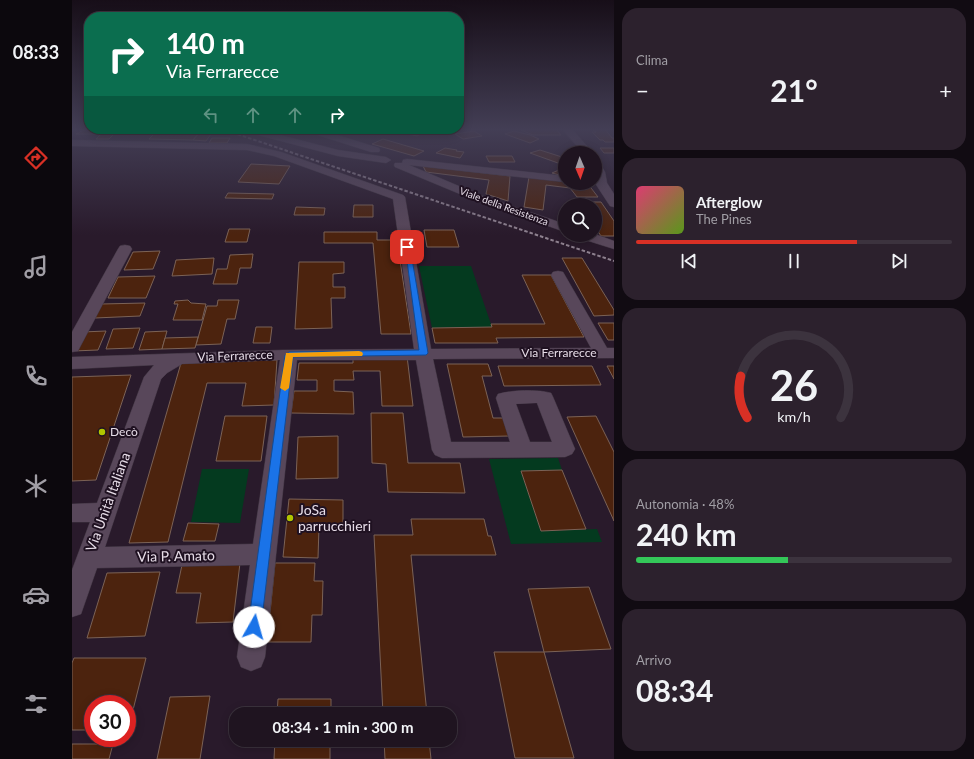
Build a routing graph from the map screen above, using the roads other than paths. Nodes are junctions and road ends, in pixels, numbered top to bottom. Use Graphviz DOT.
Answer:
graph roads {
  1 [pos="303,164"];
  2 [pos="405,164"];
  3 [pos="429,164"];
  4 [pos="558,178"];
  5 [pos="603,180"];
  6 [pos="614,203"];
  7 [pos="558,226"];
  8 [pos="602,242"];
  9 [pos="614,246"];
  10 [pos="125,249"];
  11 [pos="558,275"];
  12 [pos="72,347"];
  13 [pos="423,353"];
  14 [pos="608,353"];
  15 [pos="289,355"];
  16 [pos="179,359"];
  17 [pos="138,360"];
  18 [pos="72,363"];
  19 [pos="153,377"];
  20 [pos="522,449"];
  21 [pos="104,512"];
  22 [pos="72,513"];
  23 [pos="263,554"];
  24 [pos="88,558"];
  25 [pos="72,605"];
  26 [pos="251,657"];
  1 -- 13 [label="street"];
  2 -- 7 [label="street, Viale della Resistenza"];
  3 -- 4 [label="street"];
  5 -- 6 [label="street"];
  8 -- 9 [label="street"];
  10 -- 12 [label="street"];
  11 -- 14 [label="street"];
  13 -- 14 [label="street, Via Ferrarecce"];
  13 -- 15 [label="street, Via Ferrarecce"];
  13 -- 20 [label="street"];
  15 -- 16 [label="street, Via Ferrarecce"];
  15 -- 23 [label="street"];
  16 -- 17 [label="street, Via Ferrarecce"];
  16 -- 19 [label="street"];
  17 -- 18 [label="street, Via Ferrarecce"];
  17 -- 19 [label="street"];
  19 -- 21 [label="street, Via Unità Italiana"];
  21 -- 22 [label="street"];
  21 -- 24 [label="street, Via Unità Italiana"];
  23 -- 24 [label="street, Via P. Amato"];
  23 -- 26 [label="street"];
  24 -- 25 [label="street, Via Unità Italiana"];
}
